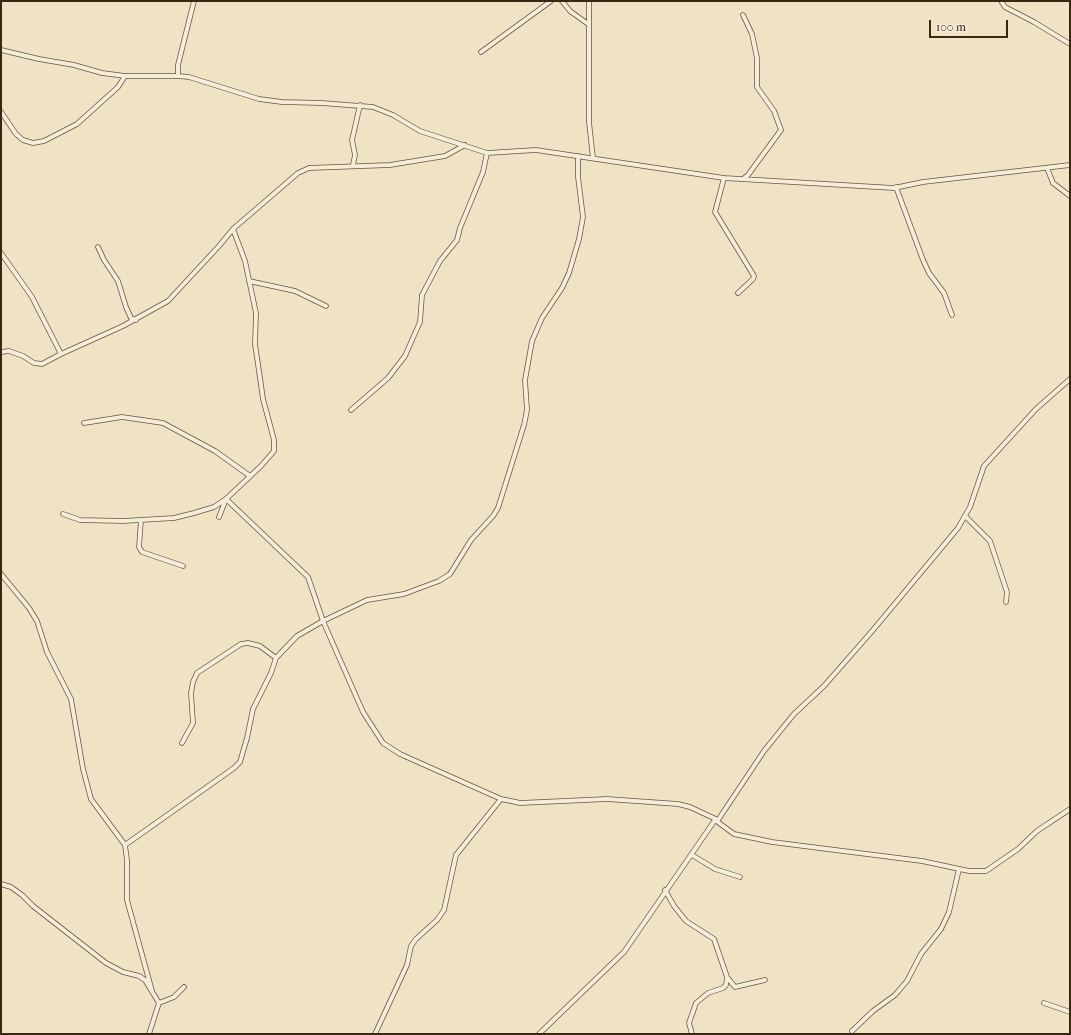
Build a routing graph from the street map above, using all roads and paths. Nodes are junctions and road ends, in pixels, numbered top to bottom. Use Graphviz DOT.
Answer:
graph roads {
  1 [pos="194,1"];
  2 [pos="551,1"];
  3 [pos="562,1"];
  4 [pos="590,1"];
  5 [pos="1001,1"];
  6 [pos="743,15"];
  7 [pos="588,24"];
  8 [pos="1070,44"];
  9 [pos="1,50"];
  10 [pos="481,52"];
  11 [pos="125,76"];
  12 [pos="178,76"];
  13 [pos="360,105"];
  14 [pos="2,112"];
  15 [pos="465,145"];
  16 [pos="487,153"];
  17 [pos="578,156"];
  18 [pos="592,158"];
  19 [pos="353,165"];
  20 [pos="1070,165"];
  21 [pos="1047,168"];
  22 [pos="724,178"];
  23 [pos="742,179"];
  24 [pos="896,187"];
  25 [pos="1070,196"];
  26 [pos="233,229"];
  27 [pos="98,247"];
  28 [pos="1,253"];
  29 [pos="249,281"];
  30 [pos="738,292"];
  31 [pos="326,306"];
  32 [pos="952,315"];
  33 [pos="136,320"];
  34 [pos="1,352"];
  35 [pos="61,354"];
  36 [pos="1070,379"];
  37 [pos="351,410"];
  38 [pos="84,422"];
  39 [pos="250,476"];
  40 [pos="226,499"];
  41 [pos="63,514"];
  42 [pos="965,516"];
  43 [pos="219,517"];
  44 [pos="141,520"];
  45 [pos="183,566"];
  46 [pos="1,574"];
  47 [pos="1006,602"];
  48 [pos="323,621"];
  49 [pos="276,658"];
  50 [pos="182,743"];
  51 [pos="501,798"];
  52 [pos="1070,809"];
  53 [pos="716,820"];
  54 [pos="125,845"];
  55 [pos="692,855"];
  56 [pos="959,869"];
  57 [pos="740,877"];
  58 [pos="1,884"];
  59 [pos="665,890"];
  60 [pos="727,976"];
  61 [pos="765,980"];
  62 [pos="184,987"];
  63 [pos="152,991"];
  64 [pos="159,1003"];
  65 [pos="1044,1003"];
  66 [pos="1070,1012"];
  67 [pos="852,1031"];
  68 [pos="149,1034"];
  69 [pos="375,1034"];
  70 [pos="539,1034"];
  71 [pos="691,1034"];
  1 -- 12 [label="street"];
  2 -- 10 [label="street"];
  3 -- 7 [label="street"];
  4 -- 7 [label="street"];
  5 -- 8 [label="street"];
  6 -- 23 [label="street"];
  7 -- 18 [label="street"];
  9 -- 11 [label="street"];
  11 -- 12 [label="street"];
  11 -- 14 [label="street"];
  12 -- 13 [label="street"];
  13 -- 15 [label="street"];
  13 -- 19 [label="street"];
  15 -- 16 [label="street"];
  15 -- 19 [label="street"];
  16 -- 17 [label="street"];
  16 -- 37 [label="street"];
  17 -- 18 [label="street"];
  17 -- 48 [label="street"];
  18 -- 22 [label="street"];
  19 -- 26 [label="street"];
  20 -- 21 [label="street"];
  21 -- 24 [label="street"];
  21 -- 25 [label="street"];
  22 -- 23 [label="street"];
  22 -- 30 [label="street"];
  23 -- 24 [label="street"];
  24 -- 32 [label="street"];
  26 -- 29 [label="street"];
  26 -- 33 [label="street"];
  27 -- 33 [label="street"];
  28 -- 35 [label="street"];
  29 -- 31 [label="street"];
  29 -- 39 [label="street"];
  33 -- 35 [label="street"];
  34 -- 35 [label="street"];
  36 -- 42 [label="street"];
  38 -- 39 [label="street"];
  39 -- 40 [label="street"];
  40 -- 43 [label="street"];
  40 -- 44 [label="street"];
  40 -- 48 [label="street"];
  41 -- 44 [label="street"];
  42 -- 47 [label="street"];
  42 -- 53 [label="street"];
  44 -- 45 [label="street"];
  46 -- 54 [label="street"];
  48 -- 49 [label="street"];
  48 -- 51 [label="street"];
  49 -- 50 [label="street"];
  49 -- 54 [label="street"];
  51 -- 53 [label="street"];
  51 -- 69 [label="street"];
  52 -- 56 [label="street"];
  53 -- 55 [label="street"];
  53 -- 56 [label="street"];
  54 -- 63 [label="street"];
  55 -- 57 [label="street"];
  55 -- 59 [label="street"];
  56 -- 67 [label="street"];
  58 -- 63 [label="street"];
  59 -- 60 [label="street"];
  59 -- 70 [label="street"];
  60 -- 61 [label="street"];
  60 -- 71 [label="street"];
  62 -- 64 [label="street"];
  63 -- 64 [label="street"];
  64 -- 68 [label="street"];
  65 -- 66 [label="street"];
}
